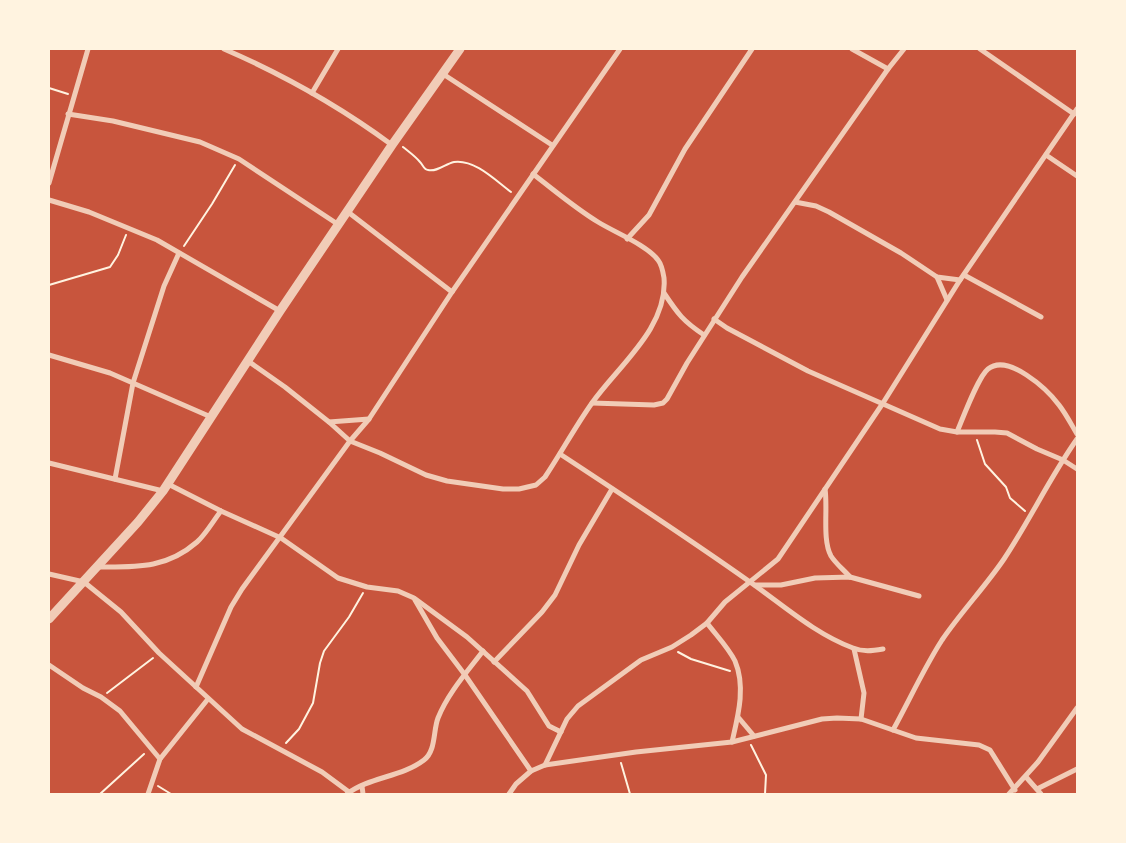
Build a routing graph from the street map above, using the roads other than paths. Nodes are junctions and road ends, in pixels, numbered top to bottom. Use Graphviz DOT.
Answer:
graph roads {
  1 [pos="88,49"];
  2 [pos="224,49"];
  3 [pos="338,49"];
  4 [pos="460,49"];
  5 [pos="620,49"];
  6 [pos="752,49"];
  7 [pos="852,49"];
  8 [pos="904,49"];
  9 [pos="980,49"];
  10 [pos="888,69"];
  11 [pos="443,74"];
  12 [pos="312,93"];
  13 [pos="1076,112"];
  14 [pos="68,114"];
  15 [pos="394,143"];
  16 [pos="552,145"];
  17 [pos="1046,155"];
  18 [pos="533,174"];
  19 [pos="1077,176"];
  20 [pos="49,183"];
  21 [pos="49,200"];
  22 [pos="796,202"];
  23 [pos="348,212"];
  24 [pos="340,225"];
  25 [pos="628,239"];
  26 [pos="180,253"];
  27 [pos="964,275"];
  28 [pos="937,277"];
  29 [pos="960,280"];
  30 [pos="452,292"];
  31 [pos="664,293"];
  32 [pos="947,300"];
  33 [pos="280,312"];
  34 [pos="1041,317"];
  35 [pos="714,319"];
  36 [pos="704,334"];
  37 [pos="49,355"];
  38 [pos="248,361"];
  39 [pos="133,383"];
  40 [pos="592,403"];
  41 [pos="883,403"];
  42 [pos="212,418"];
  43 [pos="370,419"];
  44 [pos="329,422"];
  45 [pos="957,432"];
  46 [pos="1077,434"];
  47 [pos="1077,439"];
  48 [pos="350,441"];
  49 [pos="560,454"];
  50 [pos="1063,460"];
  51 [pos="49,463"];
  52 [pos="1077,469"];
  53 [pos="115,479"];
  54 [pos="166,487"];
  55 [pos="612,489"];
  56 [pos="825,489"];
  57 [pos="221,511"];
  58 [pos="281,538"];
  59 [pos="97,567"];
  60 [pos="49,574"];
  61 [pos="850,577"];
  62 [pos="84,582"];
  63 [pos="753,584"];
  64 [pos="919,596"];
  65 [pos="414,598"];
  66 [pos="49,619"];
  67 [pos="707,623"];
  68 [pos="854,649"];
  69 [pos="883,649"];
  70 [pos="483,651"];
  71 [pos="494,662"];
  72 [pos="49,665"];
  73 [pos="466,675"];
  74 [pos="196,687"];
  75 [pos="208,699"];
  76 [pos="1077,708"];
  77 [pos="738,717"];
  78 [pos="861,719"];
  79 [pos="894,730"];
  80 [pos="560,732"];
  81 [pos="754,736"];
  82 [pos="732,742"];
  83 [pos="160,759"];
  84 [pos="545,765"];
  85 [pos="1077,769"];
  86 [pos="530,771"];
  87 [pos="1026,777"];
  88 [pos="362,786"];
  89 [pos="1037,789"];
  90 [pos="1014,790"];
  91 [pos="348,793"];
  92 [pos="148,794"];
  93 [pos="363,794"];
  94 [pos="509,794"];
  95 [pos="1009,794"];
  96 [pos="1041,794"];
  1 -- 14 [label="street"];
  2 -- 12 [label="street"];
  3 -- 12 [label="street"];
  4 -- 11 [label="street"];
  5 -- 16 [label="street"];
  6 -- 25 [label="street"];
  7 -- 10 [label="street"];
  8 -- 10 [label="street"];
  9 -- 13 [label="street"];
  10 -- 22 [label="street"];
  11 -- 15 [label="street"];
  11 -- 16 [label="street"];
  12 -- 15 [label="street"];
  13 -- 17 [label="street"];
  14 -- 20 [label="street"];
  14 -- 24 [label="street"];
  15 -- 23 [label="street"];
  16 -- 18 [label="street"];
  17 -- 19 [label="street"];
  17 -- 27 [label="street"];
  18 -- 25 [label="street"];
  18 -- 30 [label="street"];
  21 -- 26 [label="street"];
  22 -- 28 [label="street"];
  22 -- 35 [label="street"];
  23 -- 24 [label="street"];
  23 -- 30 [label="street"];
  24 -- 33 [label="street"];
  25 -- 31 [label="street"];
  26 -- 33 [label="street"];
  26 -- 39 [label="street"];
  27 -- 29 [label="street"];
  27 -- 34 [label="street"];
  28 -- 29 [label="street"];
  28 -- 32 [label="street"];
  29 -- 32 [label="street"];
  30 -- 43 [label="street"];
  31 -- 36 [label="street"];
  31 -- 40 [label="street"];
  32 -- 41 [label="street"];
  33 -- 38 [label="street"];
  35 -- 36 [label="street"];
  35 -- 41 [label="street"];
  36 -- 40 [label="street"];
  37 -- 39 [label="street"];
  38 -- 42 [label="street"];
  38 -- 44 [label="street"];
  39 -- 42 [label="street"];
  39 -- 53 [label="street"];
  40 -- 49 [label="street"];
  41 -- 45 [label="street"];
  41 -- 56 [label="street"];
  42 -- 54 [label="street"];
  43 -- 44 [label="street"];
  43 -- 48 [label="street"];
  44 -- 48 [label="street"];
  45 -- 46 [label="street"];
  45 -- 50 [label="street"];
  47 -- 50 [label="street"];
  48 -- 49 [label="street"];
  48 -- 58 [label="street"];
  49 -- 55 [label="street"];
  50 -- 52 [label="street"];
  50 -- 79 [label="street"];
  51 -- 53 [label="street"];
  53 -- 54 [label="street"];
  54 -- 57 [label="street"];
  54 -- 59 [label="street"];
  55 -- 63 [label="street"];
  55 -- 71 [label="street"];
  56 -- 61 [label="street"];
  56 -- 63 [label="street"];
  57 -- 58 [label="street"];
  57 -- 59 [label="street"];
  58 -- 65 [label="street"];
  58 -- 74 [label="street"];
  59 -- 62 [label="street"];
  60 -- 62 [label="street"];
  61 -- 63 [label="street"];
  61 -- 64 [label="street"];
  62 -- 66 [label="street"];
  62 -- 74 [label="street"];
  63 -- 67 [label="street"];
  63 -- 68 [label="street"];
  65 -- 70 [label="street"];
  65 -- 73 [label="street"];
  67 -- 77 [label="street"];
  67 -- 80 [label="street"];
  68 -- 69 [label="street"];
  68 -- 78 [label="street"];
  70 -- 71 [label="street"];
  70 -- 73 [label="street"];
  71 -- 80 [label="street"];
  72 -- 83 [label="street"];
  73 -- 86 [label="street"];
  73 -- 88 [label="street"];
  74 -- 75 [label="street"];
  75 -- 83 [label="street"];
  75 -- 91 [label="street"];
  76 -- 87 [label="street"];
  77 -- 81 [label="street"];
  77 -- 82 [label="street"];
  78 -- 79 [label="street"];
  78 -- 81 [label="street"];
  79 -- 90 [label="street"];
  80 -- 84 [label="street"];
  81 -- 82 [label="street"];
  82 -- 84 [label="street"];
  83 -- 92 [label="street"];
  84 -- 86 [label="street"];
  85 -- 89 [label="street"];
  86 -- 94 [label="street"];
  87 -- 89 [label="street"];
  87 -- 90 [label="street"];
  88 -- 91 [label="street"];
  88 -- 93 [label="street"];
  89 -- 96 [label="street"];
  90 -- 95 [label="street"];
}
